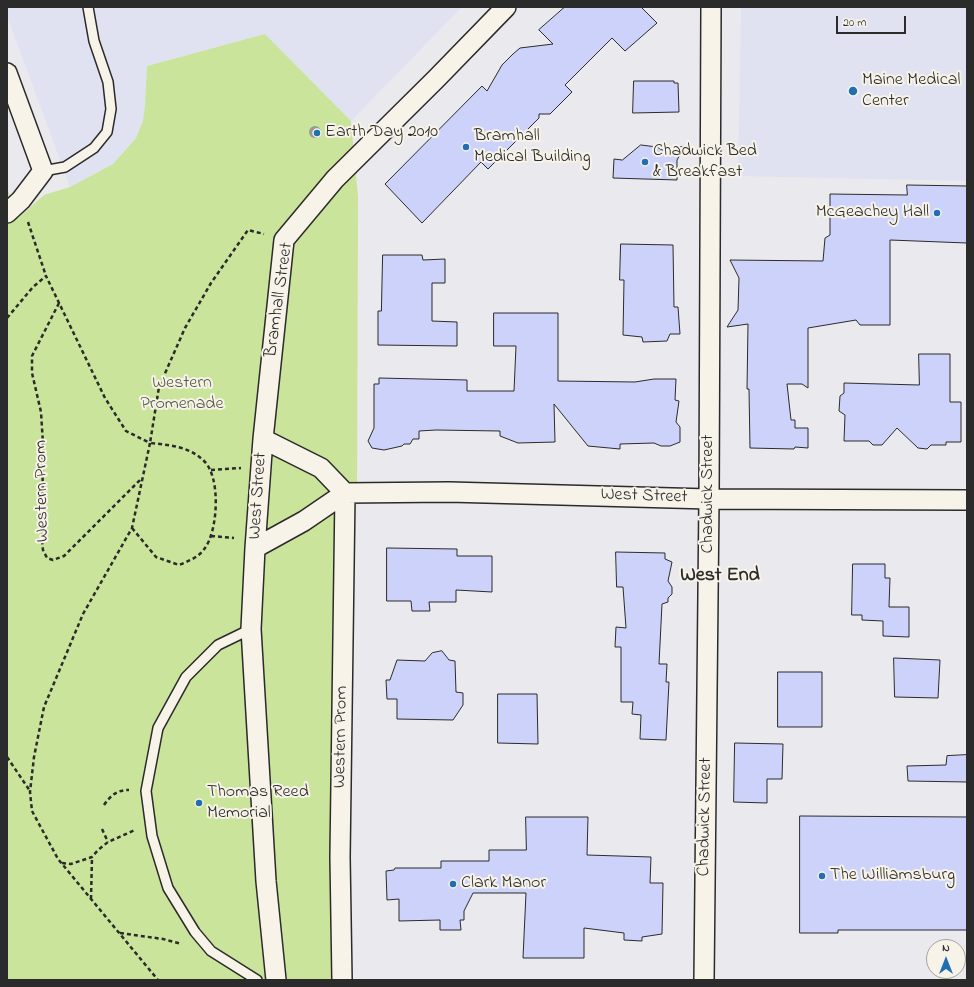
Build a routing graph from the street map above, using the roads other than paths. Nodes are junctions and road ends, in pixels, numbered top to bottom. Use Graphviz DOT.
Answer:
graph roads {
  1 [pos="88,7"];
  2 [pos="506,7"];
  3 [pos="711,7"];
  4 [pos="7,73"];
  5 [pos="42,171"];
  6 [pos="7,212"];
  7 [pos="263,440"];
  8 [pos="344,493"];
  9 [pos="709,499"];
  10 [pos="967,500"];
  11 [pos="255,548"];
  12 [pos="251,629"];
  13 [pos="257,980"];
  14 [pos="276,980"];
  15 [pos="342,980"];
  16 [pos="704,980"];
  1 -- 5 [label="lane"];
  2 -- 7 [label="street, Bramhall Street"];
  3 -- 9 [label="street, Chadwick Street"];
  4 -- 5 [label="street"];
  5 -- 6 [label="street"];
  7 -- 8 [label="street, West Street"];
  7 -- 11 [label="street, West Street"];
  8 -- 9 [label="street, West Street"];
  8 -- 11 [label="street, West Street"];
  8 -- 15 [label="street, Western Prom"];
  9 -- 10 [label="street, West Street"];
  9 -- 16 [label="street, Chadwick Street"];
  11 -- 12 [label="street"];
  12 -- 13 [label="lane"];
  12 -- 14 [label="street"];
}
